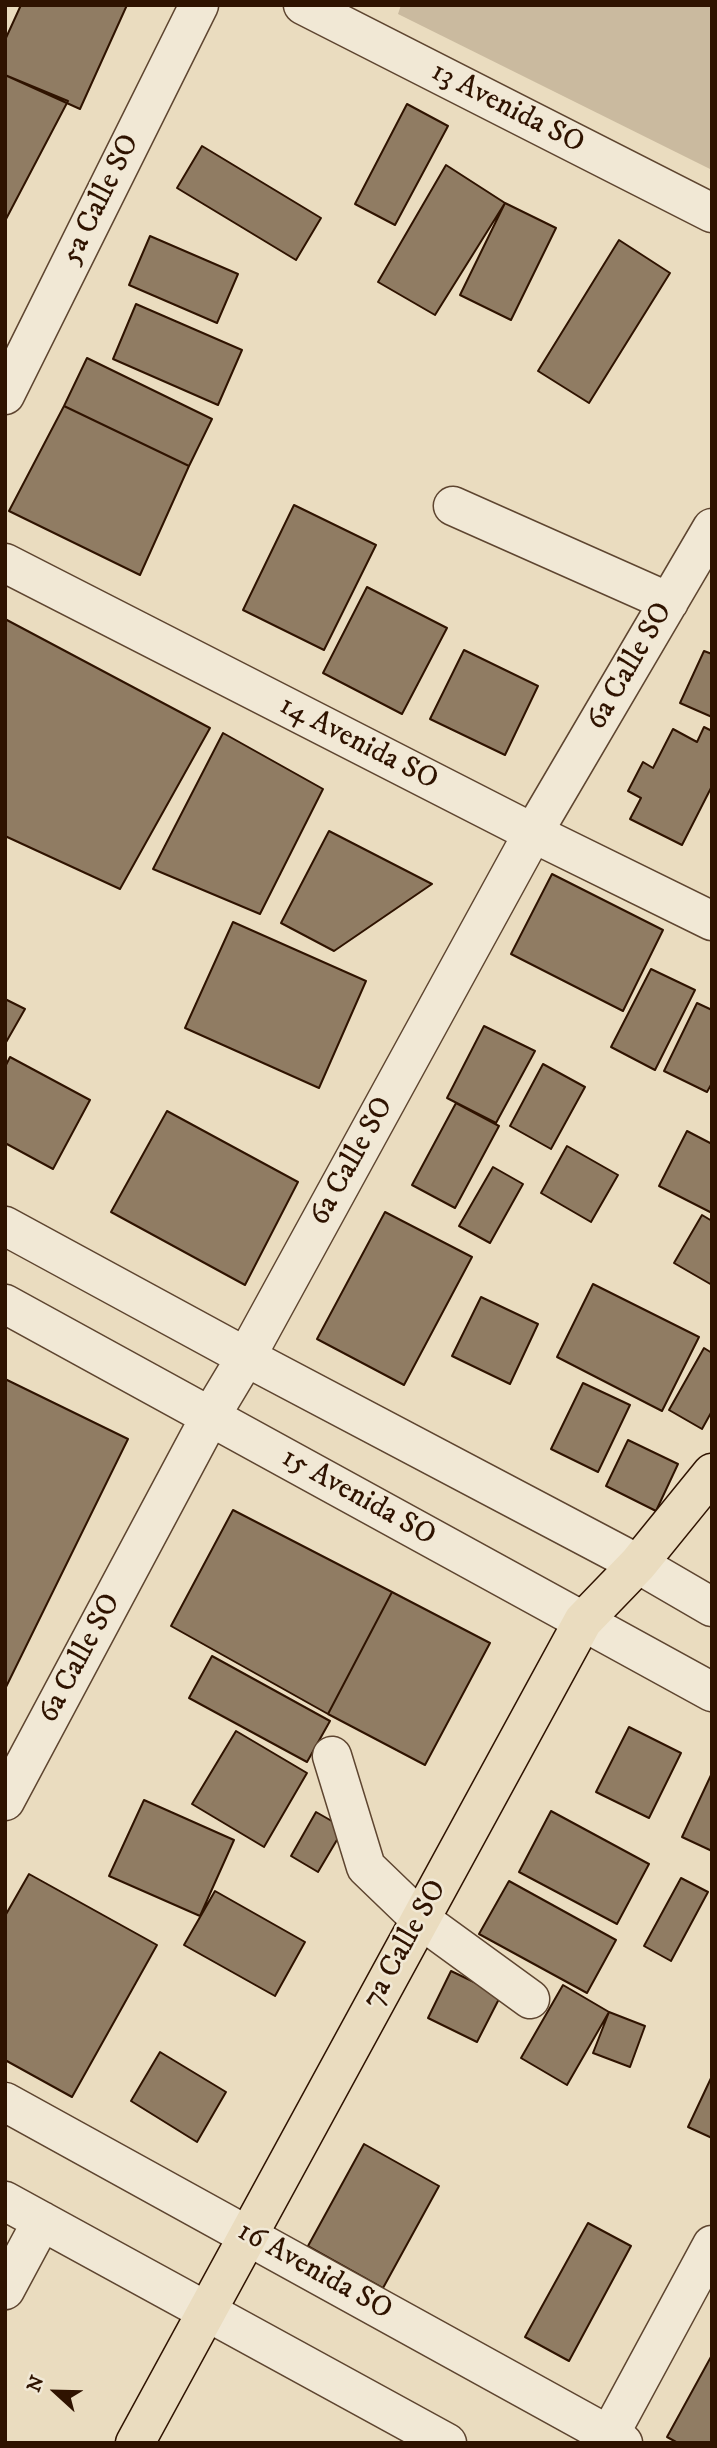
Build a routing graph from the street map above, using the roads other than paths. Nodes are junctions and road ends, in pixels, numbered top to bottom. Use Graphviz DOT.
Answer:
graph roads {
  1 [pos="199,5"];
  2 [pos="303,5"];
  3 [pos="712,213"];
  4 [pos="5,395"];
  5 [pos="453,506"];
  6 [pos="712,528"];
  7 [pos="5,564"];
  8 [pos="669,602"];
  9 [pos="533,833"];
  10 [pos="712,921"];
  11 [pos="5,1226"];
  12 [pos="5,1304"];
  13 [pos="246,1357"];
  14 [pos="210,1417"];
  15 [pos="712,1473"];
  16 [pos="638,1564"];
  17 [pos="712,1607"];
  18 [pos="583,1621"];
  19 [pos="712,1692"];
  20 [pos="332,1756"];
  21 [pos="5,1801"];
  22 [pos="420,1919"];
  23 [pos="530,1999"];
  24 [pos="5,2102"];
  25 [pos="5,2201"];
  26 [pos="42,2221"];
  27 [pos="248,2235"];
  28 [pos="712,2245"];
  29 [pos="5,2290"];
  30 [pos="207,2312"];
  31 [pos="408,2433"];
  32 [pos="612,2440"];
  33 [pos="135,2443"];
  34 [pos="447,2443"];
  1 -- 4 [label="street, 5a Calle SO"];
  2 -- 3 [label="street, 13 Avenida SO"];
  5 -- 8 [label="street"];
  6 -- 8 [label="street, 6a Calle SO"];
  7 -- 9 [label="street, 14 Avenida SO"];
  8 -- 9 [label="street, 6a Calle SO"];
  9 -- 10 [label="street, 14 Avenida SO"];
  9 -- 13 [label="street, 6a Calle SO"];
  11 -- 13 [label="street"];
  12 -- 14 [label="street, 15 Avenida SO"];
  13 -- 14 [label="street, 6a Calle SO"];
  13 -- 16 [label="street"];
  14 -- 18 [label="street, 15 Avenida SO"];
  14 -- 21 [label="street, 6a Calle SO"];
  15 -- 16 [label="main road, 7a Calle SO"];
  16 -- 17 [label="street"];
  16 -- 18 [label="main road, 7a Calle SO"];
  18 -- 19 [label="street, 15 Avenida SO"];
  18 -- 22 [label="main road, 7a Calle SO"];
  20 -- 22 [label="street"];
  22 -- 23 [label="street"];
  22 -- 27 [label="main road, 7a Calle SO"];
  24 -- 27 [label="street, 16 Avenida SO"];
  25 -- 26 [label="street"];
  26 -- 29 [label="street"];
  26 -- 30 [label="street"];
  27 -- 30 [label="main road, 7a Calle SO"];
  27 -- 32 [label="street, 16 Avenida SO"];
  28 -- 32 [label="street"];
  30 -- 31 [label="street"];
  30 -- 33 [label="main road, 7a Calle SO"];
  31 -- 34 [label="street"];
}
